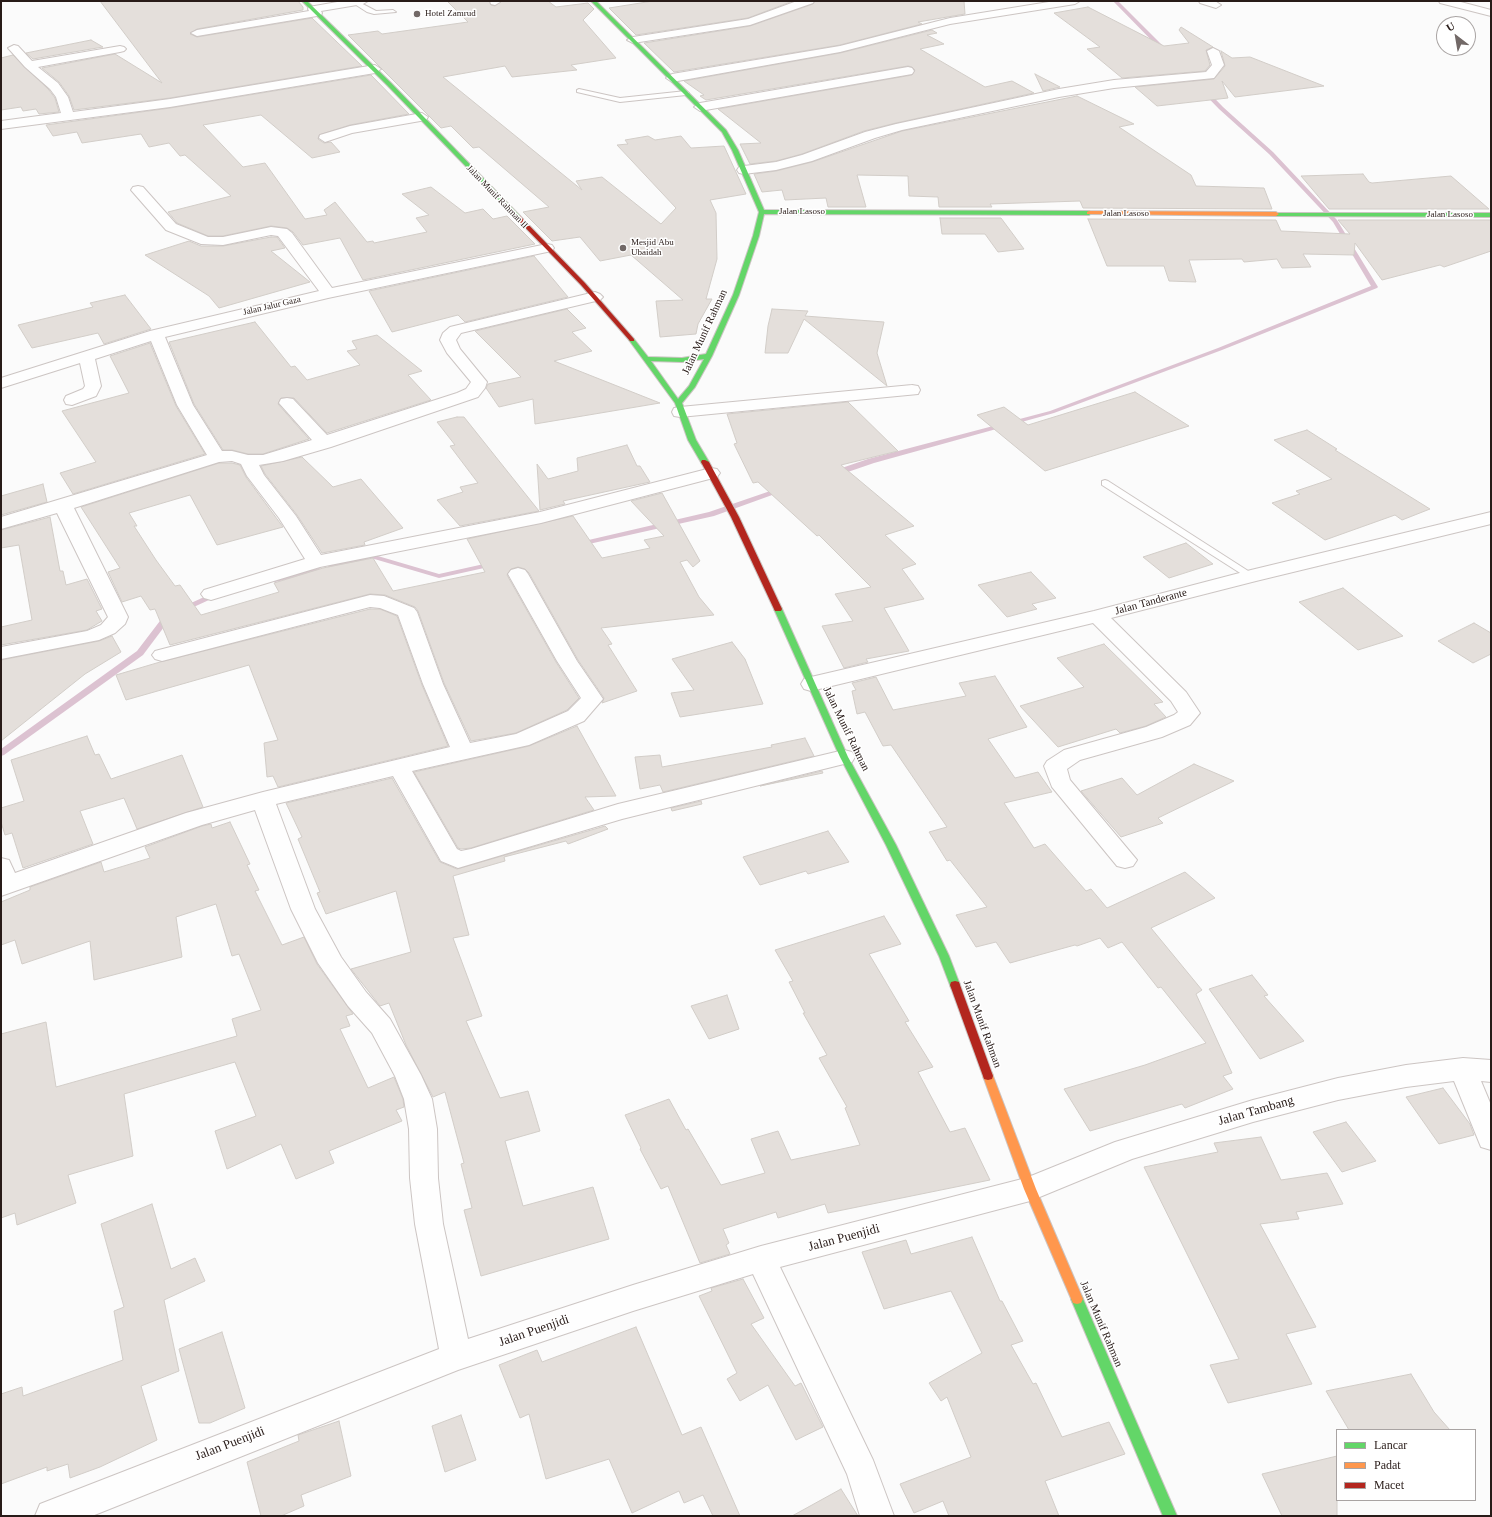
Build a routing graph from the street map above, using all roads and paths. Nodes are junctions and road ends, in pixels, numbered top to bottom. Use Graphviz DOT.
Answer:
graph roads {
  1 [pos="593,1"];
  2 [pos="809,1"];
  3 [pos="1075,1"];
  4 [pos="1204,1"];
  5 [pos="1444,1"];
  6 [pos="359,2"];
  7 [pos="1216,5"];
  8 [pos="311,7"];
  9 [pos="394,12"];
  10 [pos="1491,13"];
  11 [pos="197,33"];
  12 [pos="633,40"];
  13 [pos="14,48"];
  14 [pos="120,48"];
  15 [pos="1213,51"];
  16 [pos="29,65"];
  17 [pos="375,69"];
  18 [pos="908,71"];
  19 [pos="672,78"];
  20 [pos="580,91"];
  21 [pos="686,93"];
  22 [pos="700,107"];
  23 [pos="69,117"];
  24 [pos="422,117"];
  25 [pos="1,125"];
  26 [pos="325,138"];
  27 [pos="744,170"];
  28 [pos="138,190"];
  29 [pos="762,212"];
  30 [pos="1491,215"];
  31 [pos="547,248"];
  32 [pos="328,292"];
  33 [pos="595,297"];
  34 [pos="156,334"];
  35 [pos="86,355"];
  36 [pos="709,356"];
  37 [pos="645,359"];
  38 [pos="1,383"];
  39 [pos="912,390"];
  40 [pos="72,400"];
  41 [pos="287,403"];
  42 [pos="679,408"];
  43 [pos="325,443"];
  44 [pos="217,457"];
  45 [pos="248,460"];
  46 [pos="711,473"];
  47 [pos="1105,483"];
  48 [pos="64,505"];
  49 [pos="1489,521"];
  50 [pos="1,523"];
  51 [pos="316,562"];
  52 [pos="518,574"];
  53 [pos="1251,576"];
  54 [pos="211,594"];
  55 [pos="1097,616"];
  56 [pos="1,653"];
  57 [pos="162,655"];
  58 [pos="811,684"];
  59 [pos="463,751"];
  60 [pos="844,757"];
  61 [pos="399,767"];
  62 [pos="263,800"];
  63 [pos="1125,860"];
  64 [pos="3,880"];
  65 [pos="1463,1069"];
  66 [pos="1491,1071"];
  67 [pos="1491,1139"];
  68 [pos="1030,1189"];
  69 [pos="761,1259"];
  70 [pos="456,1357"];
  71 [pos="52,1516"];
  72 [pos="877,1516"];
  73 [pos="1170,1516"];
  1 -- 12 [label="street"];
  2 -- 12 [label="street"];
  3 -- 19 [label="street"];
  4 -- 7 [label="street"];
  5 -- 10 [label="street"];
  6 -- 8 [label="street"];
  6 -- 9 [label="lane"];
  8 -- 11 [label="street"];
  8 -- 17 [label="street, Jalan Munif Rahman II"];
  12 -- 19 [label="street"];
  13 -- 16 [label="street"];
  14 -- 16 [label="street"];
  15 -- 27 [label="street"];
  16 -- 23 [label="street"];
  17 -- 23 [label="street"];
  17 -- 24 [label="street, Jalan Munif Rahman II"];
  18 -- 22 [label="street"];
  19 -- 21 [label="street"];
  20 -- 21 [label="lane"];
  21 -- 22 [label="street"];
  22 -- 27 [label="street"];
  23 -- 25 [label="street"];
  24 -- 26 [label="street"];
  24 -- 31 [label="street, Jalan Munif Rahman II"];
  27 -- 29 [label="street"];
  28 -- 32 [label="street"];
  29 -- 30 [label="street, Jalan Lasoso"];
  29 -- 36 [label="street, Jalan Munif Rahman"];
  31 -- 32 [label="street, Jalan Jalur Gaza"];
  31 -- 33 [label="street, Jalan Munif Rahman II"];
  32 -- 34 [label="street, Jalan Jalur Gaza"];
  33 -- 37 [label="street, Jalan Munif Rahman II"];
  33 -- 43 [label="street"];
  34 -- 35 [label="street, Jalan Jalur Gaza"];
  34 -- 44 [label="street"];
  35 -- 38 [label="street, Jalan Jalur Gaza"];
  35 -- 40 [label="street"];
  36 -- 37 [label="street"];
  36 -- 42 [label="street, Jalan Munif Rahman"];
  37 -- 42 [label="street, Jalan Munif Rahman II"];
  39 -- 42 [label="street"];
  41 -- 43 [label="street"];
  42 -- 46 [label="street, Jalan Munif Rahman"];
  43 -- 45 [label="street"];
  44 -- 45 [label="street"];
  44 -- 48 [label="street"];
  45 -- 51 [label="street"];
  46 -- 51 [label="street"];
  46 -- 58 [label="street, Jalan Munif Rahman"];
  47 -- 53 [label="lane"];
  48 -- 50 [label="street"];
  48 -- 56 [label="street"];
  49 -- 53 [label="street, Jalan Tanderante"];
  51 -- 54 [label="street"];
  52 -- 59 [label="street"];
  53 -- 55 [label="street, Jalan Tanderante"];
  55 -- 58 [label="street, Jalan Tanderante"];
  55 -- 63 [label="street"];
  57 -- 59 [label="street"];
  58 -- 60 [label="street, Jalan Munif Rahman"];
  59 -- 61 [label="street"];
  60 -- 61 [label="street"];
  60 -- 68 [label="street, Jalan Munif Rahman"];
  61 -- 62 [label="street"];
  62 -- 64 [label="street"];
  62 -- 70 [label="street"];
  65 -- 66 [label="street, Jalan Tambang"];
  65 -- 67 [label="street"];
  65 -- 68 [label="street, Jalan Tambang"];
  68 -- 69 [label="street, Jalan Puenjidi"];
  68 -- 73 [label="street, Jalan Munif Rahman"];
  69 -- 70 [label="street, Jalan Puenjidi"];
  69 -- 72 [label="street"];
  70 -- 71 [label="street, Jalan Puenjidi"];
}
